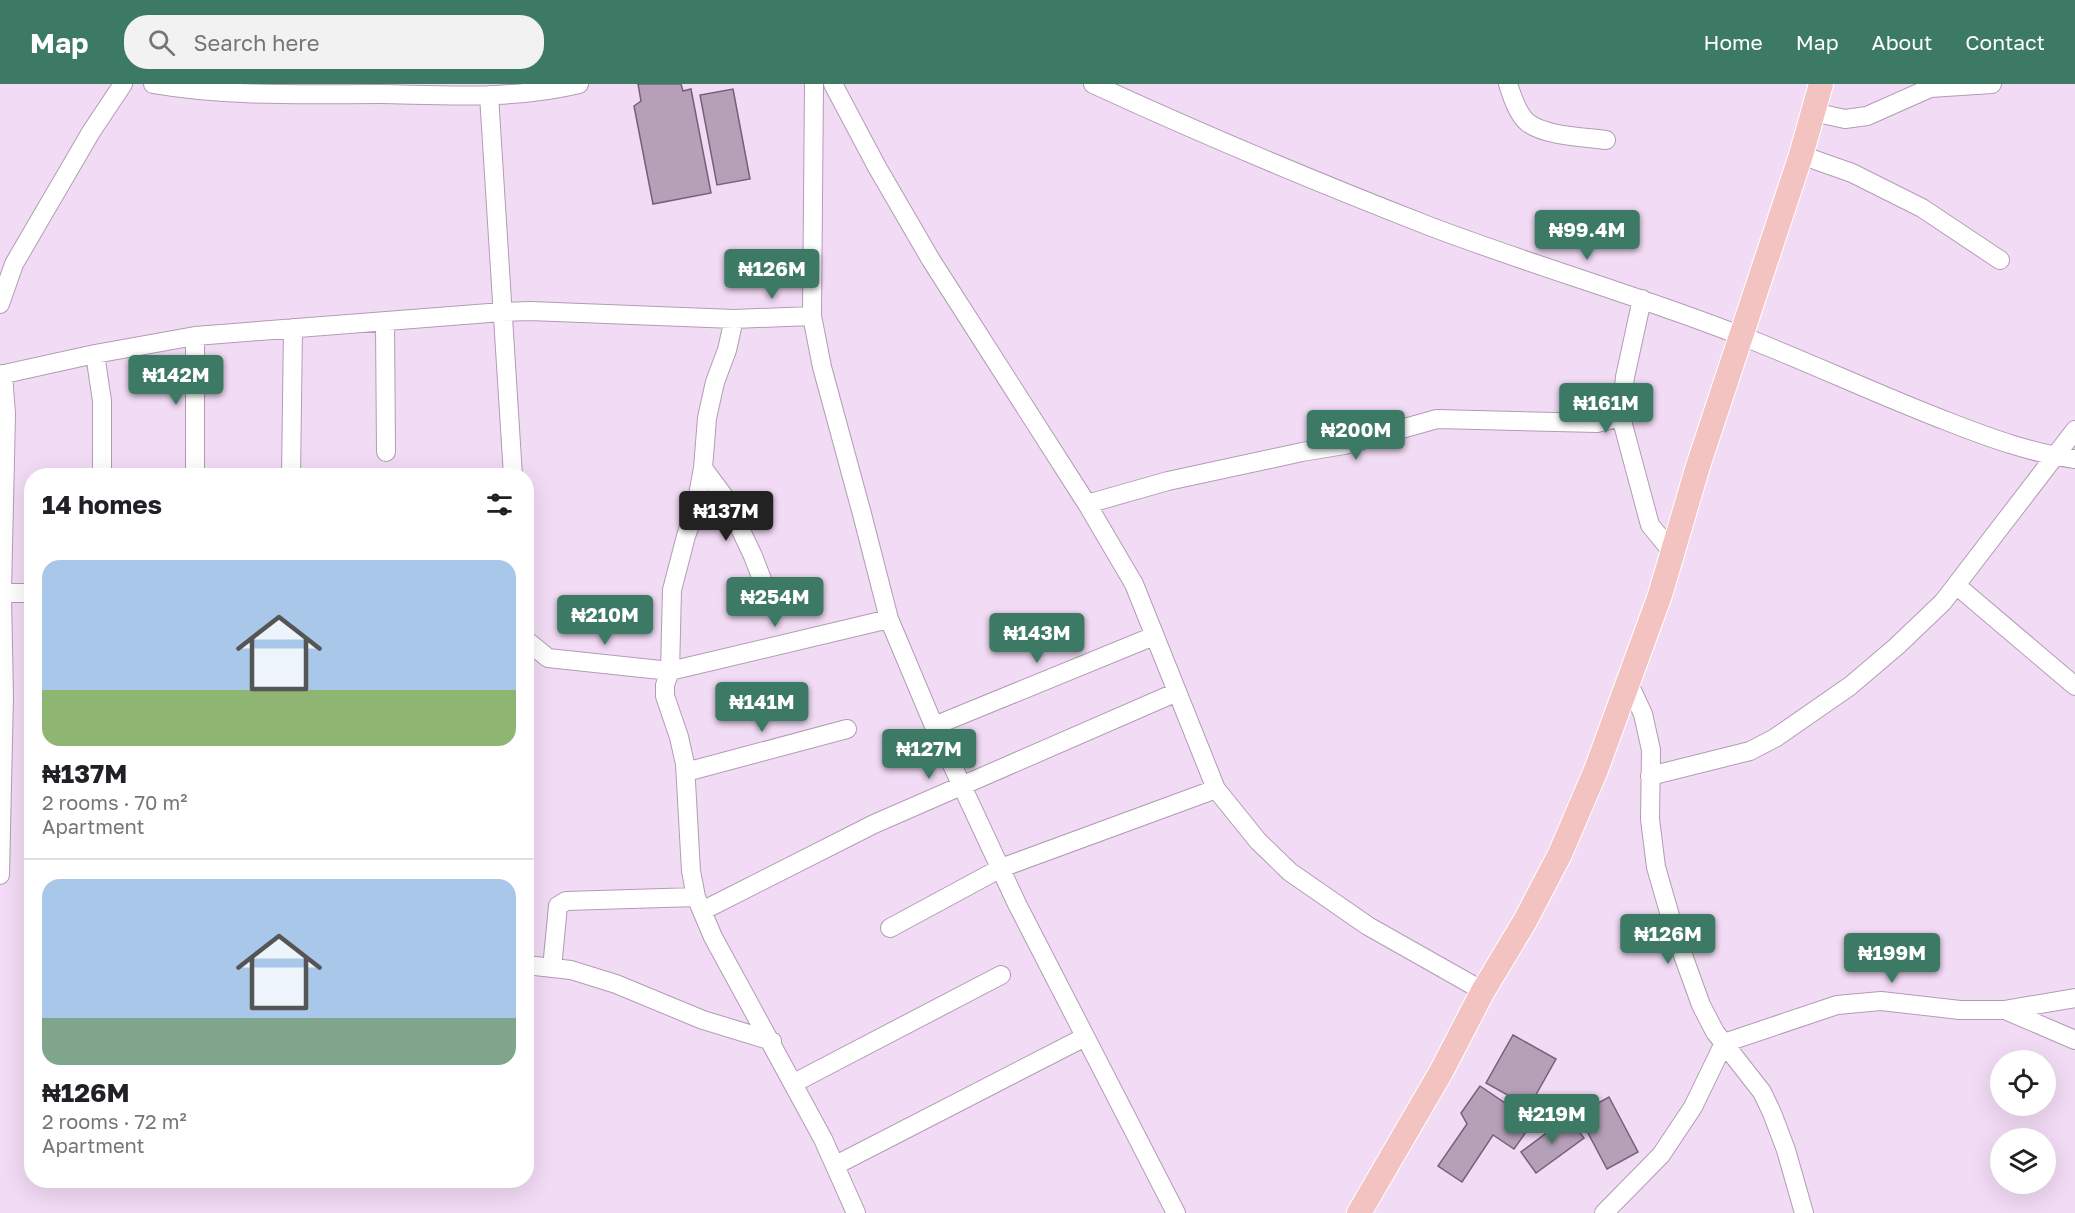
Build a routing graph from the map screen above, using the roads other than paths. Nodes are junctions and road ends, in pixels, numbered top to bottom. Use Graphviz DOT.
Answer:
graph roads {
  1 [pos="123,84"];
  2 [pos="153,84"];
  3 [pos="579,84"];
  4 [pos="814,84"];
  5 [pos="833,84"];
  6 [pos="1093,84"];
  7 [pos="1508,84"];
  8 [pos="1821,84"];
  9 [pos="1992,84"];
  10 [pos="489,95"];
  11 [pos="1813,112"];
  12 [pos="1606,140"];
  13 [pos="1801,155"];
  14 [pos="2000,260"];
  15 [pos="1642,299"];
  16 [pos="0,304"];
  17 [pos="502,312"];
  18 [pos="812,316"];
  19 [pos="734,319"];
  20 [pos="385,322"];
  21 [pos="293,328"];
  22 [pos="1741,335"];
  23 [pos="195,336"];
  24 [pos="95,354"];
  25 [pos="2,375"];
  26 [pos="1621,417"];
  27 [pos="2075,430"];
  28 [pos="386,452"];
  29 [pos="2054,456"];
  30 [pos="2075,459"];
  31 [pos="102,468"];
  32 [pos="195,468"];
  33 [pos="291,468"];
  34 [pos="512,468"];
  35 [pos="703,468"];
  36 [pos="1087,504"];
  37 [pos="1673,553"];
  38 [pos="1956,585"];
  39 [pos="1,593"];
  40 [pos="24,593"];
  41 [pos="771,603"];
  42 [pos="889,619"];
  43 [pos="1154,636"];
  44 [pos="534,647"];
  45 [pos="670,671"];
  46 [pos="1629,684"];
  47 [pos="2075,686"];
  48 [pos="1177,692"];
  49 [pos="934,726"];
  50 [pos="847,729"];
  51 [pos="686,772"];
  52 [pos="1650,776"];
  53 [pos="962,785"];
  54 [pos="1216,789"];
  55 [pos="1001,868"];
  56 [pos="0,875"];
  57 [pos="699,904"];
  58 [pos="890,928"];
  59 [pos="534,966"];
  60 [pos="552,968"];
  61 [pos="1001,975"];
  62 [pos="1483,991"];
  63 [pos="2075,998"];
  64 [pos="2004,1010"];
  65 [pos="1085,1037"];
  66 [pos="2075,1040"];
  67 [pos="772,1041"];
  68 [pos="1724,1043"];
  69 [pos="794,1083"];
  70 [pos="836,1166"];
  71 [pos="856,1213"];
  72 [pos="1176,1213"];
  73 [pos="1359,1213"];
  74 [pos="1604,1213"];
  75 [pos="1804,1213"];
  1 -- 16 [label="street"];
  2 -- 10 [label="street"];
  3 -- 10 [label="street"];
  4 -- 18 [label="street"];
  5 -- 36 [label="street"];
  6 -- 15 [label="street"];
  7 -- 12 [label="street"];
  8 -- 11 [label="main road"];
  9 -- 11 [label="street"];
  10 -- 17 [label="street"];
  11 -- 13 [label="main road"];
  13 -- 14 [label="street"];
  13 -- 22 [label="main road"];
  15 -- 22 [label="street"];
  15 -- 26 [label="street"];
  17 -- 19 [label="street"];
  17 -- 20 [label="street"];
  17 -- 34 [label="street"];
  18 -- 19 [label="street"];
  18 -- 42 [label="street"];
  19 -- 35 [label="street"];
  20 -- 21 [label="street"];
  20 -- 28 [label="street"];
  21 -- 23 [label="street"];
  21 -- 33 [label="street"];
  22 -- 29 [label="street"];
  22 -- 37 [label="main road"];
  23 -- 24 [label="street"];
  23 -- 32 [label="street"];
  24 -- 25 [label="street"];
  24 -- 31 [label="street"];
  25 -- 39 [label="street"];
  26 -- 36 [label="street"];
  26 -- 37 [label="street"];
  27 -- 29 [label="street"];
  29 -- 30 [label="street"];
  29 -- 38 [label="street"];
  35 -- 41 [label="street"];
  35 -- 45 [label="street"];
  36 -- 43 [label="street"];
  37 -- 46 [label="main road"];
  38 -- 47 [label="street"];
  38 -- 52 [label="street"];
  39 -- 40 [label="street"];
  39 -- 56 [label="street"];
  42 -- 45 [label="street"];
  42 -- 49 [label="street"];
  43 -- 48 [label="street"];
  43 -- 49 [label="street"];
  44 -- 45 [label="street"];
  45 -- 51 [label="street"];
  46 -- 52 [label="street"];
  46 -- 62 [label="main road"];
  48 -- 53 [label="street"];
  48 -- 54 [label="street"];
  49 -- 53 [label="street"];
  50 -- 51 [label="street"];
  51 -- 57 [label="street"];
  52 -- 68 [label="street"];
  53 -- 55 [label="street"];
  53 -- 57 [label="street"];
  54 -- 55 [label="street"];
  54 -- 62 [label="street"];
  55 -- 58 [label="street"];
  55 -- 65 [label="street"];
  57 -- 60 [label="street"];
  57 -- 67 [label="street"];
  59 -- 60 [label="street"];
  60 -- 67 [label="street"];
  61 -- 69 [label="street"];
  62 -- 73 [label="main road"];
  63 -- 64 [label="street"];
  64 -- 66 [label="street"];
  64 -- 68 [label="street"];
  65 -- 70 [label="street"];
  65 -- 72 [label="street"];
  67 -- 69 [label="street"];
  68 -- 74 [label="street"];
  68 -- 75 [label="street"];
  69 -- 70 [label="street"];
  70 -- 71 [label="street"];
}
